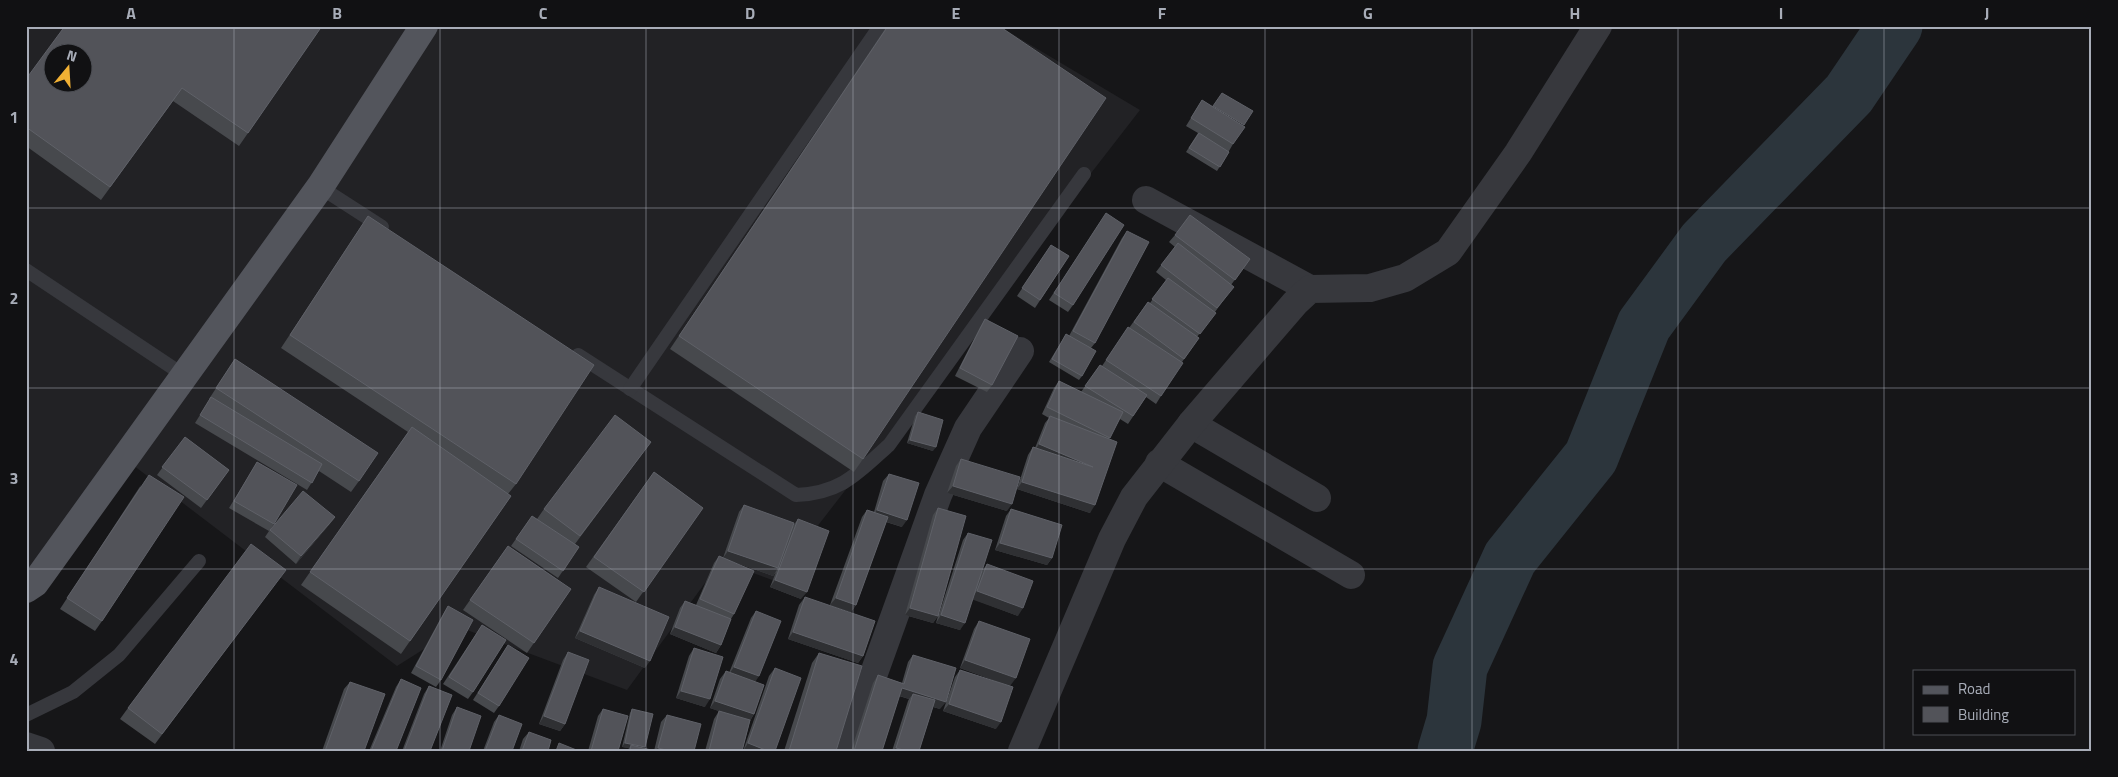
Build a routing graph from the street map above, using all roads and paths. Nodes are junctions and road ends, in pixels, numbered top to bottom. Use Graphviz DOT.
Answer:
graph roads {
  1 [pos="424,26"];
  2 [pos="880,26"];
  3 [pos="1598,26"];
  4 [pos="1084,174"];
  5 [pos="320,187"];
  6 [pos="1146,200"];
  7 [pos="393,235"];
  8 [pos="26,270"];
  9 [pos="1310,289"];
  10 [pos="564,346"];
  11 [pos="1020,351"];
  12 [pos="185,376"];
  13 [pos="630,389"];
  14 [pos="1191,424"];
  15 [pos="1159,464"];
  16 [pos="1317,498"];
  17 [pos="199,561"];
  18 [pos="1351,575"];
  19 [pos="26,589"];
  20 [pos="26,715"];
  21 [pos="26,746"];
  22 [pos="41,751"];
  23 [pos="846,751"];
  24 [pos="1022,751"];
  1 -- 5 [label="main road"];
  2 -- 13 [label="lane"];
  3 -- 9 [label="street"];
  4 -- 13 [label="lane"];
  5 -- 7 [label="lane"];
  5 -- 12 [label="main road"];
  6 -- 9 [label="street"];
  8 -- 12 [label="lane"];
  9 -- 14 [label="street"];
  10 -- 13 [label="lane"];
  11 -- 23 [label="street"];
  12 -- 19 [label="main road"];
  14 -- 15 [label="street"];
  14 -- 16 [label="street"];
  15 -- 18 [label="street"];
  15 -- 24 [label="street"];
  17 -- 20 [label="lane"];
  21 -- 22 [label="street"];
}
